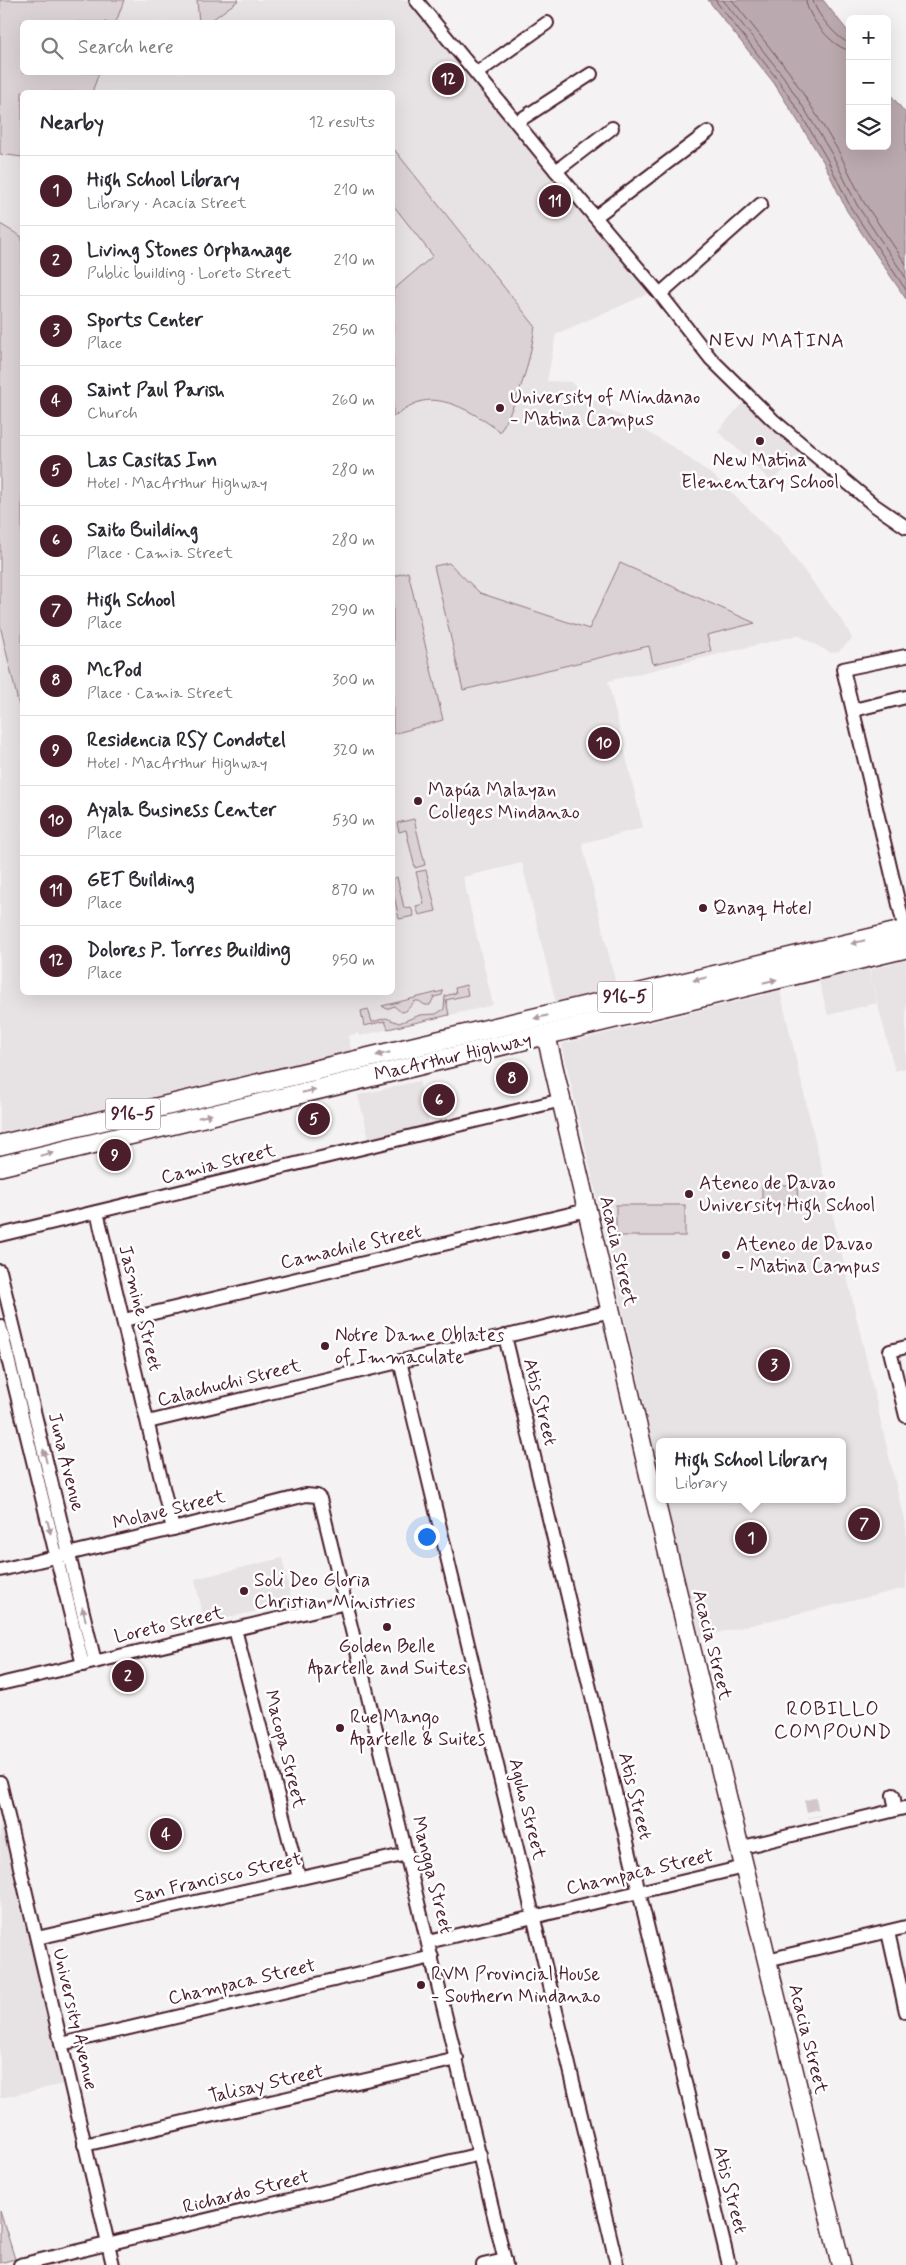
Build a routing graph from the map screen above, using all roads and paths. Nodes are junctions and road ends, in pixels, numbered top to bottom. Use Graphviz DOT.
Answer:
graph roads {
  1 [pos="416,0"];
  2 [pos="547,23"];
  3 [pos="476,73"];
  4 [pos="591,74"];
  5 [pos="517,122"];
  6 [pos="612,128"];
  7 [pos="708,132"];
  8 [pos="556,171"];
  9 [pos="761,204"];
  10 [pos="595,217"];
  11 [pos="660,294"];
  12 [pos="906,527"];
  13 [pos="906,656"];
  14 [pos="906,697"];
  15 [pos="854,710"];
  16 [pos="906,936"];
  17 [pos="546,1035"];
  18 [pos="344,1063"];
  19 [pos="266,1082"];
  20 [pos="348,1082"];
  21 [pos="562,1100"];
  22 [pos="270,1101"];
  23 [pos="0,1146"];
  24 [pos="0,1166"];
  25 [pos="587,1210"];
  26 [pos="97,1212"];
  27 [pos="0,1235"];
  28 [pos="0,1271"];
  29 [pos="611,1311"];
  30 [pos="124,1320"];
  31 [pos="0,1326"];
  32 [pos="505,1336"];
  33 [pos="906,1347"];
  34 [pos="400,1361"];
  35 [pos="906,1416"];
  36 [pos="148,1422"];
  37 [pos="38,1428"];
  38 [pos="25,1430"];
  39 [pos="317,1496"];
  40 [pos="656,1500"];
  41 [pos="657,1503"];
  42 [pos="173,1529"];
  43 [pos="63,1556"];
  44 [pos="0,1570"];
  45 [pos="346,1603"];
  46 [pos="235,1629"];
  47 [pos="89,1663"];
  48 [pos="0,1684"];
  49 [pos="0,1782"];
  50 [pos="2,1795"];
  51 [pos="893,1796"];
  52 [pos="739,1848"];
  53 [pos="407,1854"];
  54 [pos="744,1867"];
  55 [pos="299,1878"];
  56 [pos="639,1892"];
  57 [pos="534,1917"];
  58 [pos="906,1927"];
  59 [pos="888,1932"];
  60 [pos="37,1938"];
  61 [pos="428,1942"];
  62 [pos="432,1957"];
  63 [pos="767,1960"];
  64 [pos="906,2012"];
  65 [pos="61,2044"];
  66 [pos="457,2059"];
  67 [pos="84,2146"];
  68 [pos="480,2154"];
  69 [pos="108,2245"];
  70 [pos="506,2262"];
  71 [pos="20,2265"];
  72 [pos="113,2265"];
  73 [pos="483,2265"];
  74 [pos="617,2265"];
  75 [pos="729,2265"];
  76 [pos="841,2265"];
  1 -- 3 [label="street"];
  2 -- 3 [label="street"];
  3 -- 5 [label="street"];
  4 -- 5 [label="street"];
  5 -- 8 [label="street"];
  6 -- 8 [label="street"];
  7 -- 10 [label="street"];
  8 -- 10 [label="street"];
  9 -- 11 [label="street"];
  10 -- 11 [label="street"];
  11 -- 12 [label="street"];
  13 -- 15 [label="street"];
  14 -- 15 [label="street"];
  15 -- 16 [label="street"];
  17 -- 16 [label="main road, MacArthur Highway / 916-5, one-way"];
  16 -- 18 [label="main road, MacArthur Highway / 916-5, one-way"];
  17 -- 20 [label="main road, MacArthur Highway / 916-5"];
  17 -- 21 [label="street, Acacia Street"];
  18 -- 19 [label="main road, MacArthur Highway / 916-5"];
  18 -- 20 [label="main road"];
  19 -- 22 [label="main road"];
  19 -- 23 [label="main road, MacArthur Highway / 916-5"];
  22 -- 20 [label="main road, MacArthur Highway / 916-5, one-way"];
  21 -- 25 [label="street, Acacia Street"];
  21 -- 26 [label="street, Camia Street"];
  24 -- 22 [label="main road, MacArthur Highway / 916-5, one-way"];
  25 -- 29 [label="street, Acacia Street"];
  25 -- 30 [label="street, Camachile Street"];
  26 -- 27 [label="street, Camia Street"];
  26 -- 30 [label="street, Jasmine Street"];
  28 -- 37 [label="street, Juna Avenue"];
  29 -- 32 [label="street, Calachuchi Street"];
  29 -- 40 [label="street, Acacia Street"];
  30 -- 36 [label="street, Jasmine Street"];
  31 -- 38 [label="street, Juna Avenue"];
  32 -- 34 [label="street, Calachuchi Street"];
  32 -- 56 [label="street, Atis Street"];
  33 -- 35 [label="street"];
  34 -- 36 [label="street, Calachuchi Street"];
  34 -- 57 [label="street, Aguho Street"];
  36 -- 42 [label="street, Jasmine Street"];
  37 -- 38 [label="street"];
  43 -- 37 [label="street, Juna Avenue, one-way"];
  38 -- 43 [label="street, Juna Avenue, one-way"];
  39 -- 42 [label="street, Molave Street"];
  39 -- 45 [label="street, Mangga Street"];
  41 -- 52 [label="street, Acacia Street"];
  42 -- 43 [label="street, Molave Street"];
  43 -- 44 [label="street, Molave Street"];
  43 -- 47 [label="street, Juna Avenue"];
  45 -- 46 [label="street, Loreto Street"];
  45 -- 53 [label="street, Mangga Street"];
  46 -- 47 [label="street, Loreto Street"];
  46 -- 55 [label="street, Macopa Street"];
  47 -- 48 [label="street, Loreto Street"];
  49 -- 50 [label="street, University Avenue"];
  50 -- 60 [label="street, University Avenue"];
  51 -- 52 [label="street"];
  52 -- 54 [label="street, Acacia Street"];
  53 -- 55 [label="street, San Francisco Street"];
  53 -- 61 [label="street, Mangga Street"];
  54 -- 56 [label="street, Champaca Street"];
  54 -- 63 [label="street, Acacia Street"];
  55 -- 60 [label="street, San Francisco Street"];
  56 -- 57 [label="street, Champaca Street"];
  56 -- 75 [label="street, Atis Street"];
  57 -- 61 [label="street, Champaca Street"];
  57 -- 74 [label="street, Aguho Street"];
  58 -- 59 [label="street"];
  59 -- 63 [label="street"];
  59 -- 64 [label="street"];
  60 -- 65 [label="street, University Avenue"];
  61 -- 62 [label="street, Mangga Street"];
  62 -- 65 [label="street, Champaca Street"];
  62 -- 66 [label="street, Mangga Street"];
  63 -- 76 [label="street, Acacia Street"];
  65 -- 67 [label="street, University Avenue"];
  66 -- 67 [label="street, Talisay Street"];
  66 -- 68 [label="street, Mangga Street"];
  67 -- 69 [label="street, University Avenue"];
  68 -- 69 [label="street, Richardo Street"];
  68 -- 70 [label="street, Mangga Street"];
  69 -- 71 [label="street, Richardo Street"];
  69 -- 72 [label="street, University Avenue"];
  70 -- 73 [label="street"];
}
